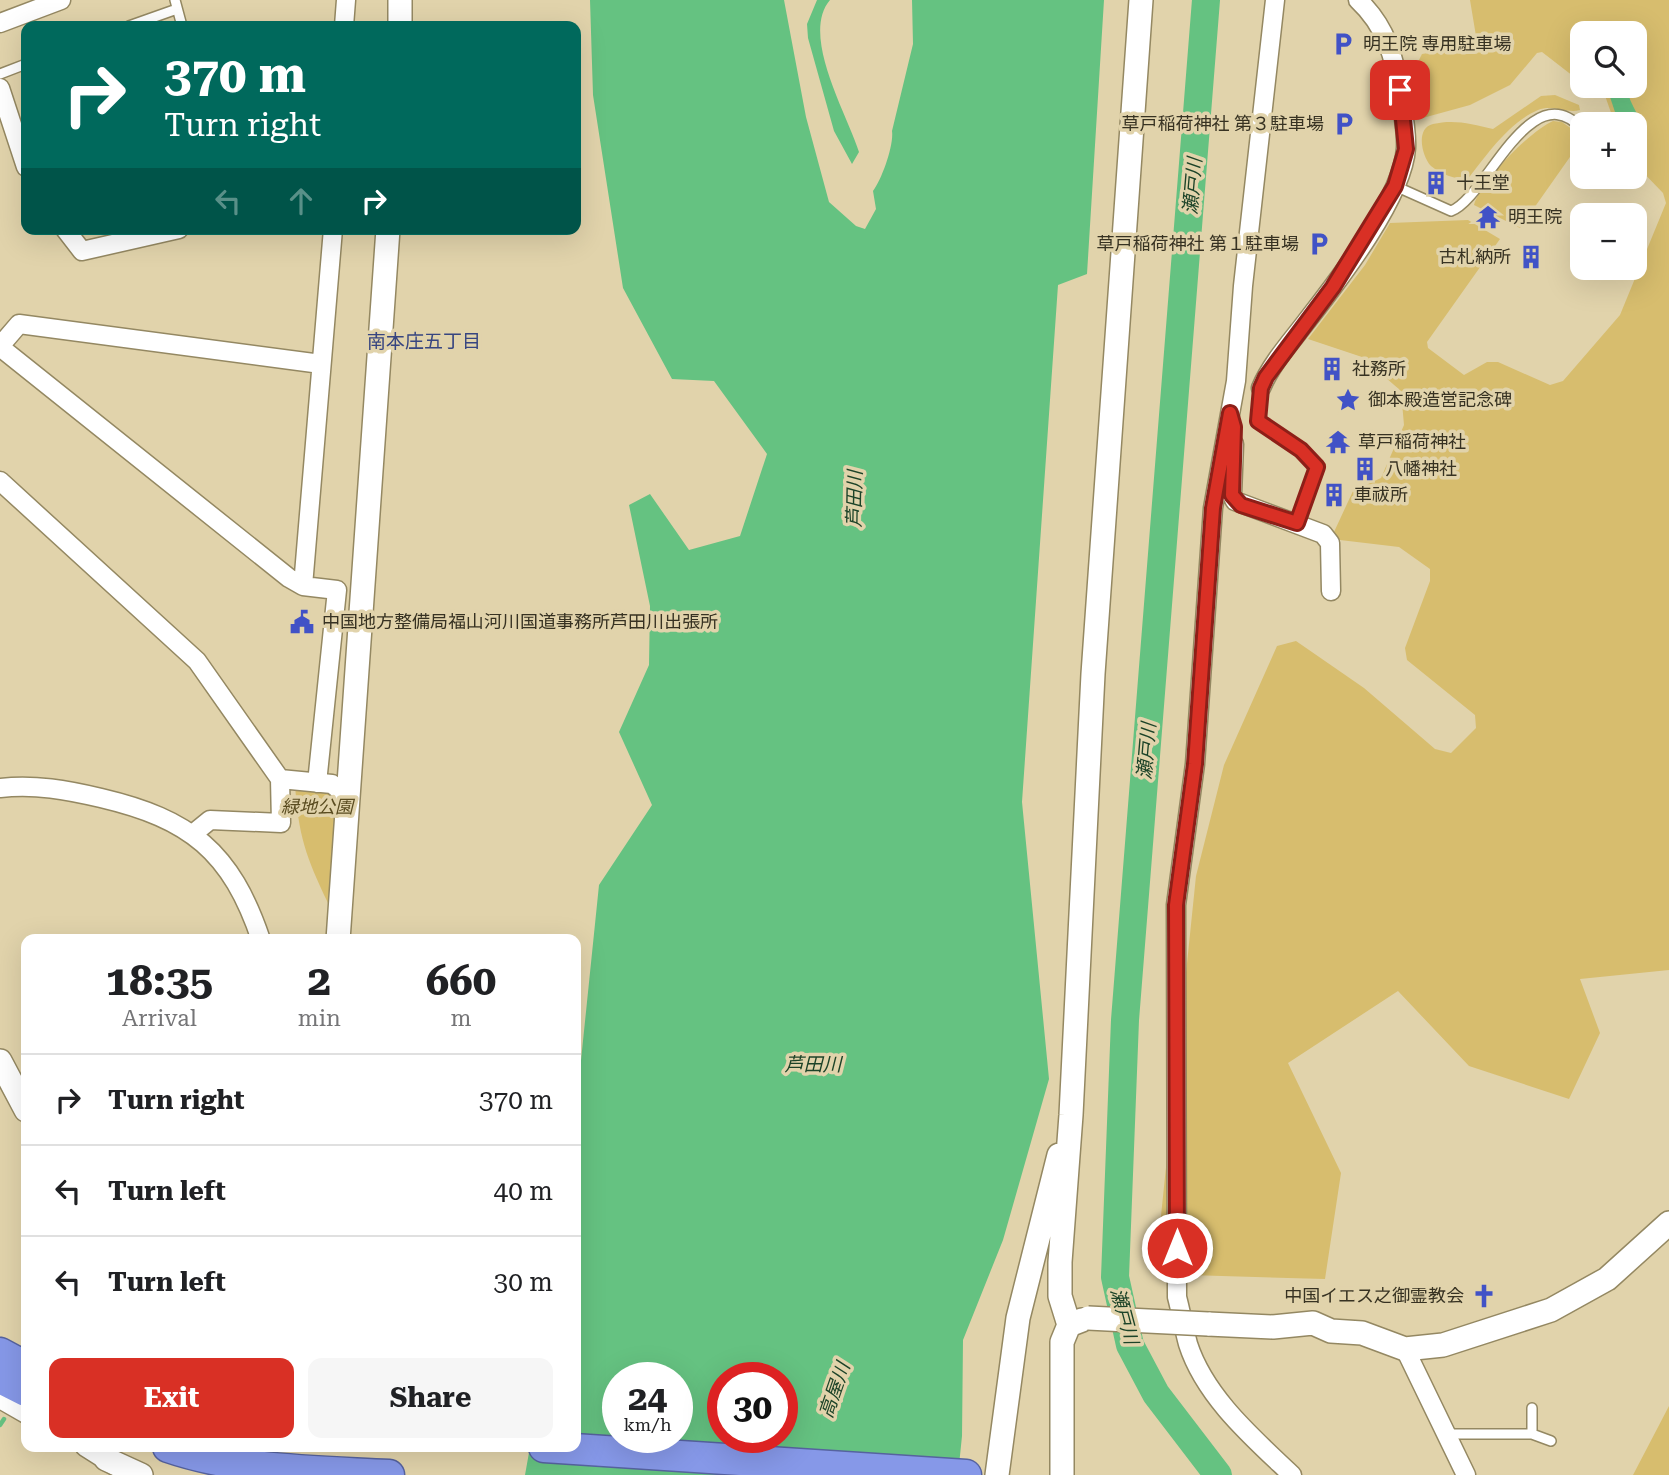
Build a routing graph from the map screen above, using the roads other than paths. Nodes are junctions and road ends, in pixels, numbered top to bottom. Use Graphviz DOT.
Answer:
graph roads {
  1 [pos="61,0"];
  2 [pos="346,0"];
  3 [pos="400,0"];
  4 [pos="1141,0"];
  5 [pos="1276,0"];
  6 [pos="1358,0"];
  7 [pos="176,4"];
  8 [pos="140,21"];
  9 [pos="181,21"];
  10 [pos="344,21"];
  11 [pos="400,21"];
  12 [pos="0,23"];
  13 [pos="21,66"];
  14 [pos="0,74"];
  15 [pos="0,88"];
  16 [pos="1570,118"];
  17 [pos="21,152"];
  18 [pos="1395,186"];
  19 [pos="70,235"];
  20 [pos="148,235"];
  21 [pos="332,235"];
  22 [pos="388,235"];
  23 [pos="0,347"];
  24 [pos="321,364"];
  25 [pos="1261,388"];
  26 [pos="1230,413"];
  27 [pos="0,481"];
  28 [pos="1297,523"];
  29 [pos="303,586"];
  30 [pos="1331,591"];
  31 [pos="280,779"];
  32 [pos="317,783"];
  33 [pos="0,788"];
  34 [pos="348,797"];
  35 [pos="194,833"];
  36 [pos="258,934"];
  37 [pos="338,934"];
  38 [pos="3,1069"];
  39 [pos="21,1101"];
  40 [pos="1072,1115"];
  41 [pos="1042,1214"];
  42 [pos="1669,1223"];
  43 [pos="1061,1244"];
  44 [pos="1078,1322"];
  45 [pos="0,1344"];
  46 [pos="1405,1349"];
  47 [pos="21,1351"];
  48 [pos="0,1353"];
  49 [pos="21,1364"];
  50 [pos="6,1396"];
  51 [pos="1532,1408"];
  52 [pos="21,1410"];
  53 [pos="1444,1434"];
  54 [pos="1532,1434"];
  55 [pos="1551,1441"];
  56 [pos="581,1449"];
  57 [pos="94,1452"];
  58 [pos="182,1452"];
  59 [pos="106,1459"];
  60 [pos="303,1472"];
  61 [pos="126,1475"];
  62 [pos="141,1475"];
  63 [pos="389,1475"];
  64 [pos="966,1475"];
  65 [pos="997,1475"];
  66 [pos="1062,1475"];
  67 [pos="1292,1475"];
  68 [pos="1466,1475"];
  1 -- 12 [label="street"];
  2 -- 10 [label="street"];
  3 -- 11 [label="street"];
  4 -- 40 [label="street"];
  5 -- 26 [label="street"];
  6 -- 18 [label="street"];
  7 -- 8 [label="lane"];
  7 -- 9 [label="lane"];
  13 -- 14 [label="lane"];
  15 -- 17 [label="street"];
  16 -- 18 [label="lane"];
  18 -- 25 [label="street"];
  19 -- 20 [label="street"];
  21 -- 24 [label="street"];
  22 -- 34 [label="street"];
  23 -- 24 [label="street"];
  23 -- 29 [label="street"];
  24 -- 29 [label="street"];
  25 -- 28 [label="lane"];
  26 -- 28 [label="street"];
  26 -- 67 [label="street"];
  27 -- 31 [label="street"];
  28 -- 30 [label="street"];
  29 -- 32 [label="street"];
  31 -- 32 [label="street"];
  31 -- 35 [label="street"];
  32 -- 34 [label="street"];
  33 -- 35 [label="street"];
  34 -- 37 [label="street"];
  35 -- 36 [label="street"];
  38 -- 39 [label="street"];
  40 -- 41 [label="street"];
  40 -- 43 [label="street"];
  41 -- 43 [label="street"];
  41 -- 65 [label="street"];
  42 -- 46 [label="street"];
  43 -- 44 [label="street"];
  44 -- 46 [label="street, bridge"];
  44 -- 66 [label="street"];
  45 -- 47 [label="highway"];
  46 -- 53 [label="street"];
  48 -- 49 [label="highway"];
  50 -- 52 [label="street"];
  51 -- 54 [label="lane"];
  53 -- 54 [label="lane"];
  53 -- 68 [label="street"];
  54 -- 55 [label="lane"];
  56 -- 64 [label="highway"];
  57 -- 59 [label="street"];
  58 -- 60 [label="highway"];
  59 -- 61 [label="street"];
  59 -- 62 [label="street"];
  60 -- 63 [label="highway"];
}
